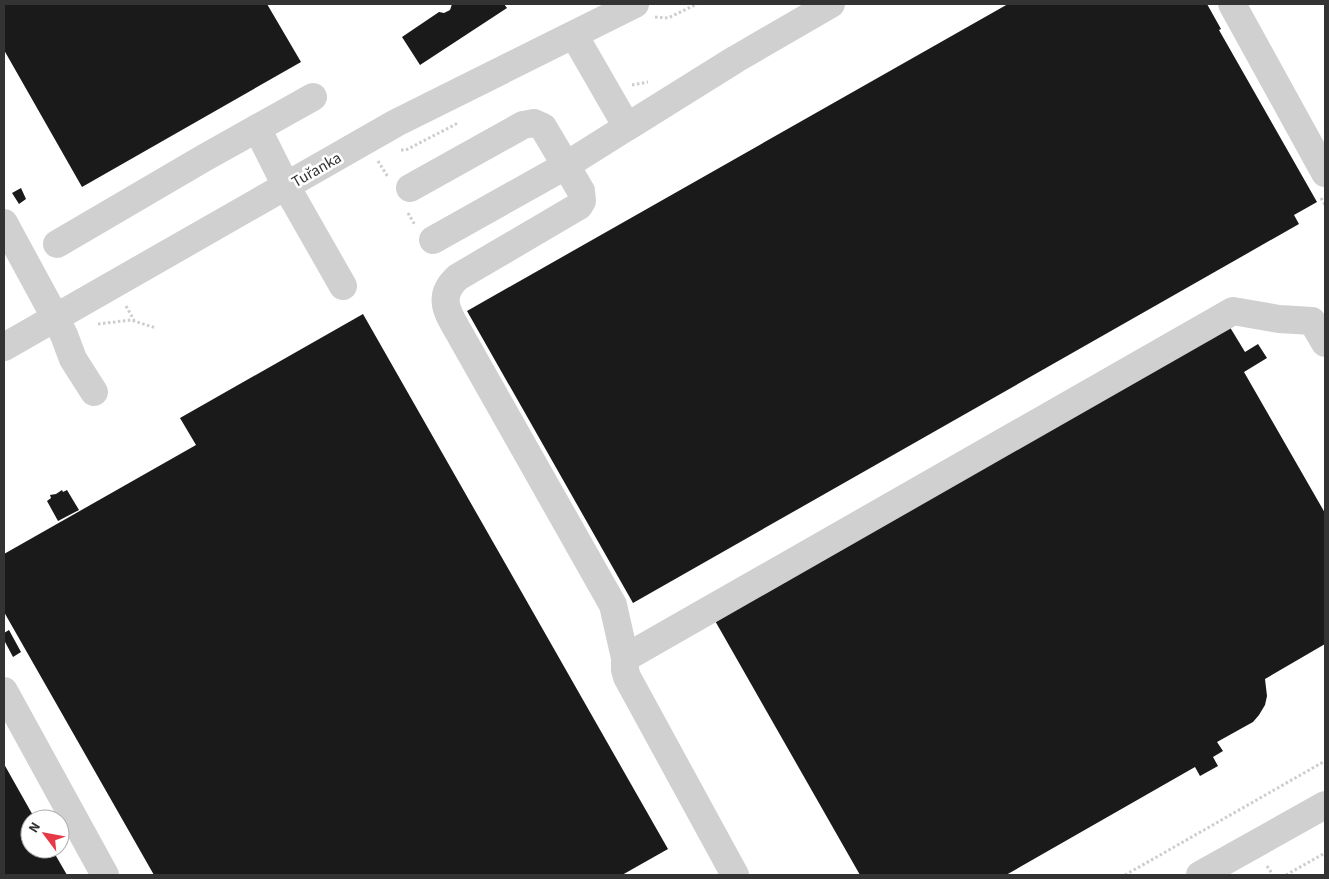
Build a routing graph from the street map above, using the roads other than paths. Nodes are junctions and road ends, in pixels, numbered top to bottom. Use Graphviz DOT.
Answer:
graph roads {
  1 [pos="831,4"];
  2 [pos="1232,4"];
  3 [pos="644,11"];
  4 [pos="574,35"];
  5 [pos="313,97"];
  6 [pos="627,127"];
  7 [pos="257,128"];
  8 [pos="565,166"];
  9 [pos="1323,185"];
  10 [pos="286,186"];
  11 [pos="410,188"];
  12 [pos="4,223"];
  13 [pos="433,240"];
  14 [pos="57,244"];
  15 [pos="343,286"];
  16 [pos="55,317"];
  17 [pos="1325,343"];
  18 [pos="4,347"];
  19 [pos="94,392"];
  20 [pos="625,658"];
  21 [pos="4,690"];
  22 [pos="1325,805"];
  23 [pos="105,875"];
  24 [pos="735,875"];
  25 [pos="1200,875"];
  1 -- 6 [label="street"];
  2 -- 9 [label="street"];
  3 -- 4 [label="street, Tuřanka"];
  4 -- 6 [label="street"];
  4 -- 10 [label="street, Tuřanka"];
  5 -- 7 [label="street"];
  6 -- 8 [label="street"];
  7 -- 10 [label="street"];
  7 -- 14 [label="street"];
  8 -- 11 [label="street"];
  8 -- 13 [label="street"];
  8 -- 20 [label="street"];
  10 -- 15 [label="street"];
  10 -- 16 [label="street, Tuřanka"];
  12 -- 16 [label="street"];
  16 -- 18 [label="street, Tuřanka"];
  16 -- 19 [label="street"];
  17 -- 20 [label="street"];
  20 -- 24 [label="street"];
  21 -- 23 [label="street"];
  22 -- 25 [label="street"];
}
